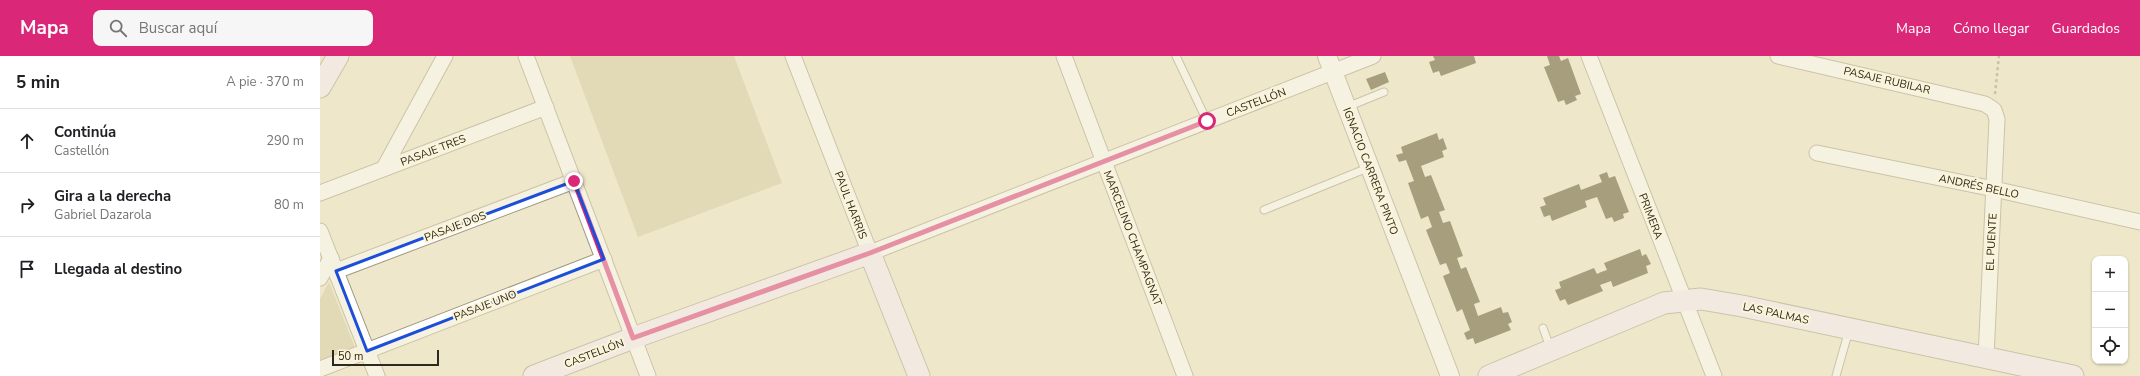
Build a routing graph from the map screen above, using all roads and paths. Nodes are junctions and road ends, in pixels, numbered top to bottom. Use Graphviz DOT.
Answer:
graph roads {
  1 [pos="338,56"];
  2 [pos="445,56"];
  3 [pos="526,56"];
  4 [pos="793,56"];
  5 [pos="1064,56"];
  6 [pos="1176,56"];
  7 [pos="1373,56"];
  8 [pos="1589,56"];
  9 [pos="1778,56"];
  10 [pos="1999,56"];
  11 [pos="1806,59"];
  12 [pos="1330,64"];
  13 [pos="320,87"];
  14 [pos="1384,92"];
  15 [pos="546,107"];
  16 [pos="1347,107"];
  17 [pos="1994,110"];
  18 [pos="1207,121"];
  19 [pos="1817,153"];
  20 [pos="1104,160"];
  21 [pos="1370,167"];
  22 [pos="384,168"];
  23 [pos="574,181"];
  24 [pos="1994,189"];
  25 [pos="320,193"];
  26 [pos="1264,210"];
  27 [pos="2140,222"];
  28 [pos="320,232"];
  29 [pos="870,253"];
  30 [pos="604,258"];
  31 [pos="333,264"];
  32 [pos="320,278"];
  33 [pos="1683,300"];
  34 [pos="1543,328"];
  35 [pos="1850,329"];
  36 [pos="633,338"];
  37 [pos="1551,350"];
  38 [pos="367,351"];
  39 [pos="1986,358"];
  40 [pos="320,370"];
  41 [pos="377,376"];
  42 [pos="534,376"];
  43 [pos="648,376"];
  44 [pos="919,376"];
  45 [pos="1186,376"];
  46 [pos="1450,376"];
  47 [pos="1489,376"];
  48 [pos="1714,376"];
  49 [pos="1836,376"];
  50 [pos="2073,376"];
  1 -- 13 [label="main road"];
  2 -- 22 [label="street"];
  3 -- 15 [label="street"];
  4 -- 29 [label="street, PAUL HARRIS"];
  5 -- 20 [label="street, MARCELINO CHAMPAGNAT"];
  6 -- 18 [label="lane"];
  7 -- 12 [label="street, CASTELLÓN"];
  8 -- 33 [label="street, PRIMERA"];
  9 -- 11 [label="street, PASAJE RUBILAR"];
  10 -- 17 [label="path"];
  11 -- 17 [label="street, PASAJE RUBILAR"];
  12 -- 16 [label="street, IGNACIO CARRERA PINTO"];
  12 -- 18 [label="street, CASTELLÓN"];
  14 -- 16 [label="lane"];
  15 -- 22 [label="street, PASAJE TRES"];
  15 -- 23 [label="street"];
  16 -- 21 [label="street, IGNACIO CARRERA PINTO"];
  17 -- 24 [label="street, EL PUENTE"];
  18 -- 20 [label="street, CASTELLÓN"];
  19 -- 24 [label="street, ANDRÉS BELLO"];
  20 -- 29 [label="street, CASTELLÓN"];
  20 -- 45 [label="street, MARCELINO CHAMPAGNAT"];
  21 -- 26 [label="lane"];
  21 -- 46 [label="street, IGNACIO CARRERA PINTO"];
  22 -- 25 [label="street, PASAJE TRES"];
  23 -- 30 [label="street"];
  23 -- 31 [label="street, PASAJE DOS"];
  24 -- 27 [label="street, ANDRÉS BELLO"];
  24 -- 39 [label="street, EL PUENTE"];
  28 -- 31 [label="street"];
  29 -- 36 [label="main road, CASTELLÓN"];
  29 -- 44 [label="main road, PAUL HARRIS"];
  30 -- 36 [label="street"];
  30 -- 38 [label="street, PASAJE UNO"];
  31 -- 32 [label="street"];
  31 -- 38 [label="street"];
  33 -- 35 [label="main road, LAS PALMAS"];
  33 -- 37 [label="main road, LAS PALMAS"];
  33 -- 48 [label="street, PRIMERA"];
  34 -- 37 [label="lane"];
  35 -- 39 [label="main road, LAS PALMAS"];
  35 -- 49 [label="lane"];
  36 -- 42 [label="main road, CASTELLÓN"];
  36 -- 43 [label="street"];
  37 -- 47 [label="main road, LAS PALMAS"];
  38 -- 40 [label="street, PASAJE UNO"];
  38 -- 41 [label="street"];
  39 -- 50 [label="main road, LAS PALMAS"];
}
